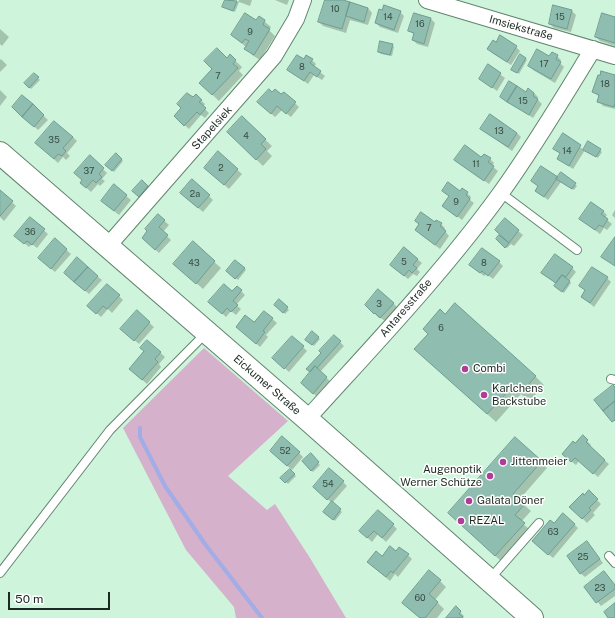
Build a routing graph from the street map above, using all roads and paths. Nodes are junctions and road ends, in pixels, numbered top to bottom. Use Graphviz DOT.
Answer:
graph roads {
  1 [pos="303,0"];
  2 [pos="427,0"];
  3 [pos="593,49"];
  4 [pos="615,56"];
  5 [pos="0,154"];
  6 [pos="501,193"];
  7 [pos="107,247"];
  8 [pos="577,250"];
  9 [pos="206,332"];
  10 [pos="307,419"];
  11 [pos="539,523"];
  12 [pos="610,556"];
  13 [pos="615,563"];
  14 [pos="0,573"];
  15 [pos="489,580"];
  16 [pos="532,618"];
  1 -- 7 [label="street, Stapelsiek"];
  2 -- 3 [label="street, Imsiekstraße"];
  3 -- 4 [label="street, Imsiekstraße"];
  3 -- 6 [label="street, Antaresstraße"];
  5 -- 7 [label="main road, Eickumer Straße"];
  6 -- 8 [label="lane"];
  6 -- 10 [label="street, Antaresstraße"];
  7 -- 9 [label="main road, Eickumer Straße"];
  9 -- 10 [label="main road, Eickumer Straße"];
  9 -- 14 [label="lane"];
  10 -- 15 [label="main road, Eickumer Straße"];
  11 -- 15 [label="lane"];
  12 -- 13 [label="lane"];
  15 -- 16 [label="main road, Eickumer Straße"];
}
